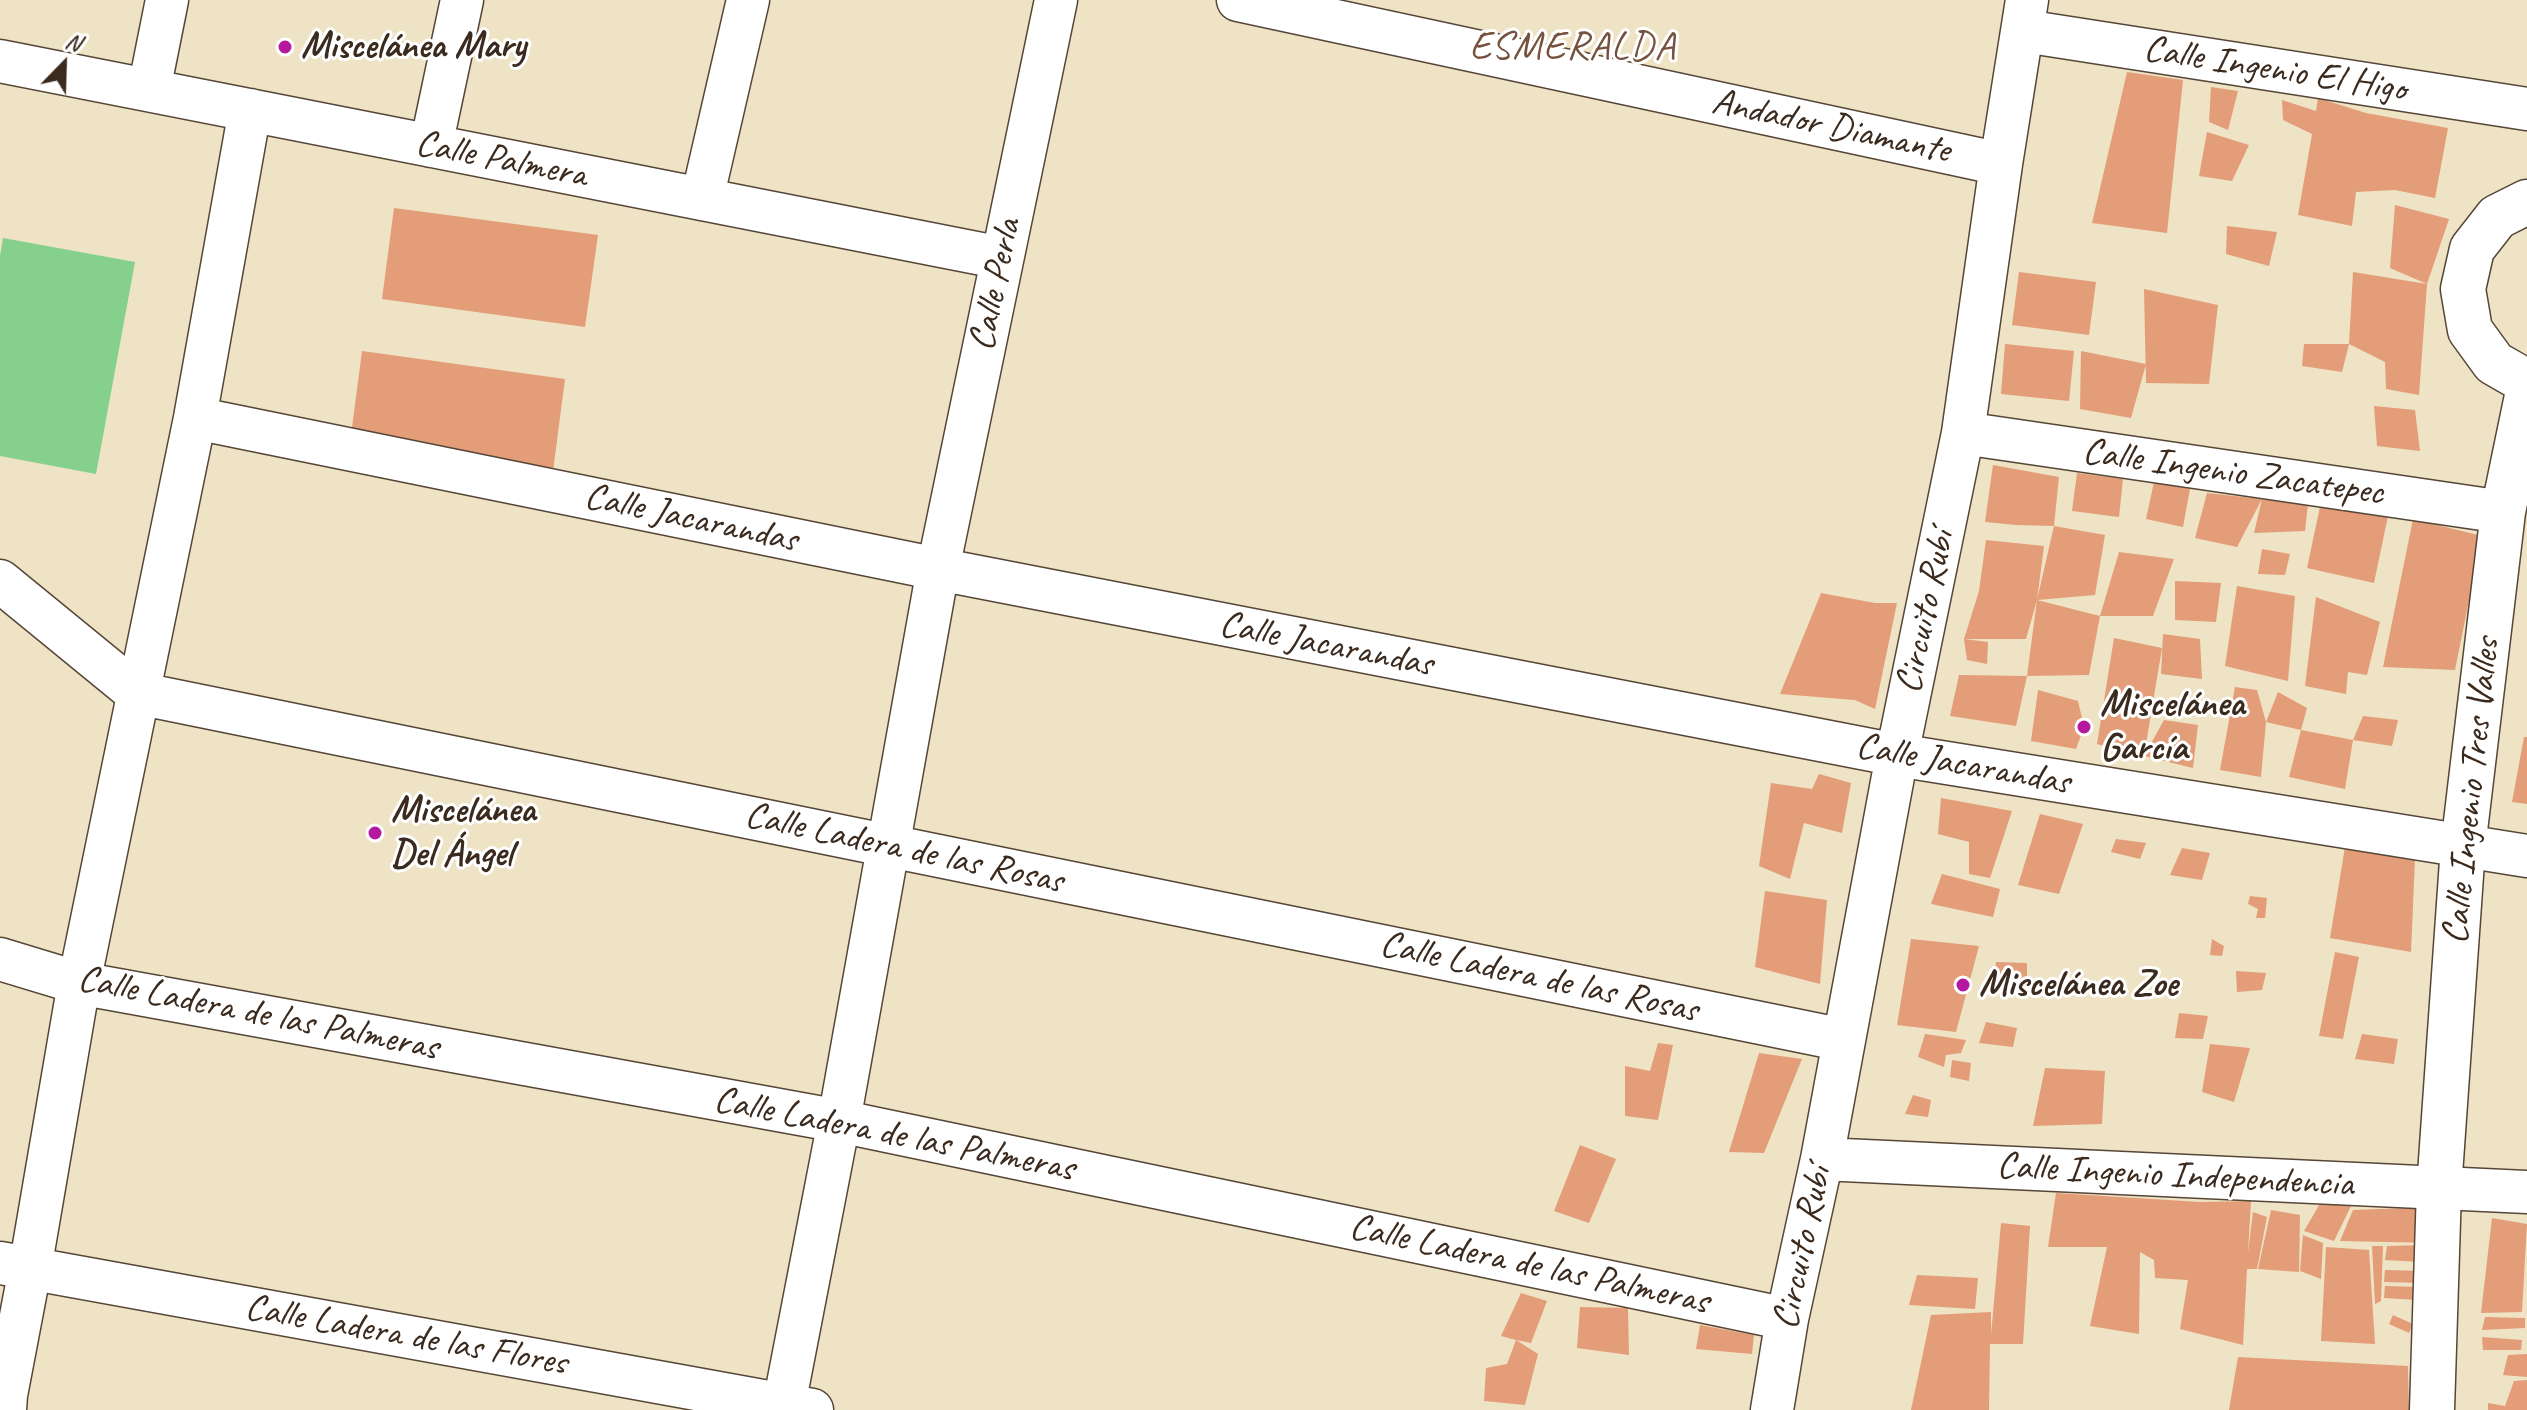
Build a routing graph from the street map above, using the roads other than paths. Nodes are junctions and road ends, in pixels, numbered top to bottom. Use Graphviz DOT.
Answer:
graph roads {
  1 [pos="167,0"];
  2 [pos="462,0"];
  3 [pos="748,0"];
  4 [pos="1056,0"];
  5 [pos="1238,0"];
  6 [pos="2025,15"];
  7 [pos="0,61"];
  8 [pos="149,90"];
  9 [pos="2527,109"];
  10 [pos="250,110"];
  11 [pos="431,146"];
  12 [pos="2001,164"];
  13 [pos="702,199"];
  14 [pos="2527,202"];
  15 [pos="1002,258"];
  16 [pos="2527,382"];
  17 [pos="2527,396"];
  18 [pos="195,418"];
  19 [pos="1963,433"];
  20 [pos="2503,512"];
  21 [pos="938,569"];
  22 [pos="0,581"];
  23 [pos="137,693"];
  24 [pos="1897,755"];
  25 [pos="889,846"];
  26 [pos="2463,847"];
  27 [pos="2527,856"];
  28 [pos="0,959"];
  29 [pos="79,983"];
  30 [pos="1844,1040"];
  31 [pos="839,1121"];
  32 [pos="1822,1159"];
  33 [pos="2439,1189"];
  34 [pos="2527,1192"];
  35 [pos="15,1266"];
  36 [pos="1787,1319"];
  37 [pos="5,1408"];
  38 [pos="794,1408"];
  39 [pos="1772,1410"];
  40 [pos="2432,1410"];
  1 -- 8 [label="street"];
  2 -- 11 [label="street"];
  3 -- 13 [label="street"];
  4 -- 15 [label="street, Calle Perla"];
  5 -- 12 [label="street, Andador Diamante"];
  6 -- 9 [label="street, Calle Ingenio El Higo"];
  6 -- 12 [label="street, Circuito Rubí"];
  7 -- 8 [label="street, Calle Palmera"];
  8 -- 10 [label="street, Calle Palmera"];
  10 -- 11 [label="street, Calle Palmera"];
  10 -- 18 [label="street"];
  11 -- 13 [label="street, Calle Palmera"];
  12 -- 19 [label="street, Circuito Rubí"];
  13 -- 15 [label="street, Calle Palmera"];
  14 -- 16 [label="street"];
  15 -- 21 [label="street, Calle Perla"];
  17 -- 20 [label="street, Calle Ingenio Tres Valles"];
  18 -- 21 [label="street, Calle Jacarandas"];
  18 -- 23 [label="street"];
  19 -- 20 [label="street, Calle Ingenio Zacatepec"];
  19 -- 24 [label="street, Circuito Rubí"];
  20 -- 26 [label="street, Calle Ingenio Tres Valles"];
  21 -- 24 [label="street, Calle Jacarandas"];
  21 -- 25 [label="street, Calle Perla"];
  22 -- 23 [label="street, Calle Ladera de las Rosas"];
  23 -- 25 [label="street, Calle Ladera de las Rosas"];
  23 -- 29 [label="street"];
  24 -- 26 [label="street, Calle Jacarandas"];
  24 -- 30 [label="street, Circuito Rubí"];
  25 -- 30 [label="street, Calle Ladera de las Rosas"];
  25 -- 31 [label="street, Calle Perla"];
  26 -- 27 [label="street, Calle Jacarandas"];
  26 -- 33 [label="street, Calle Ingenio Tres Valles"];
  28 -- 29 [label="street, Calle Ladera de las Palmeras"];
  29 -- 31 [label="street, Calle Ladera de las Palmeras"];
  29 -- 35 [label="street"];
  30 -- 32 [label="street, Circuito Rubí"];
  31 -- 36 [label="street, Calle Ladera de las Palmeras"];
  31 -- 38 [label="street, Calle Perla"];
  32 -- 33 [label="street, Calle Ingenio Independencia"];
  32 -- 36 [label="street, Circuito Rubí"];
  33 -- 34 [label="street, Calle Ingenio Independencia"];
  33 -- 40 [label="street, Calle Ingenio Tres Valles"];
  35 -- 37 [label="street"];
  35 -- 38 [label="street, Calle Ladera de las Flores"];
  36 -- 39 [label="street, Circuito Rubí"];
}
